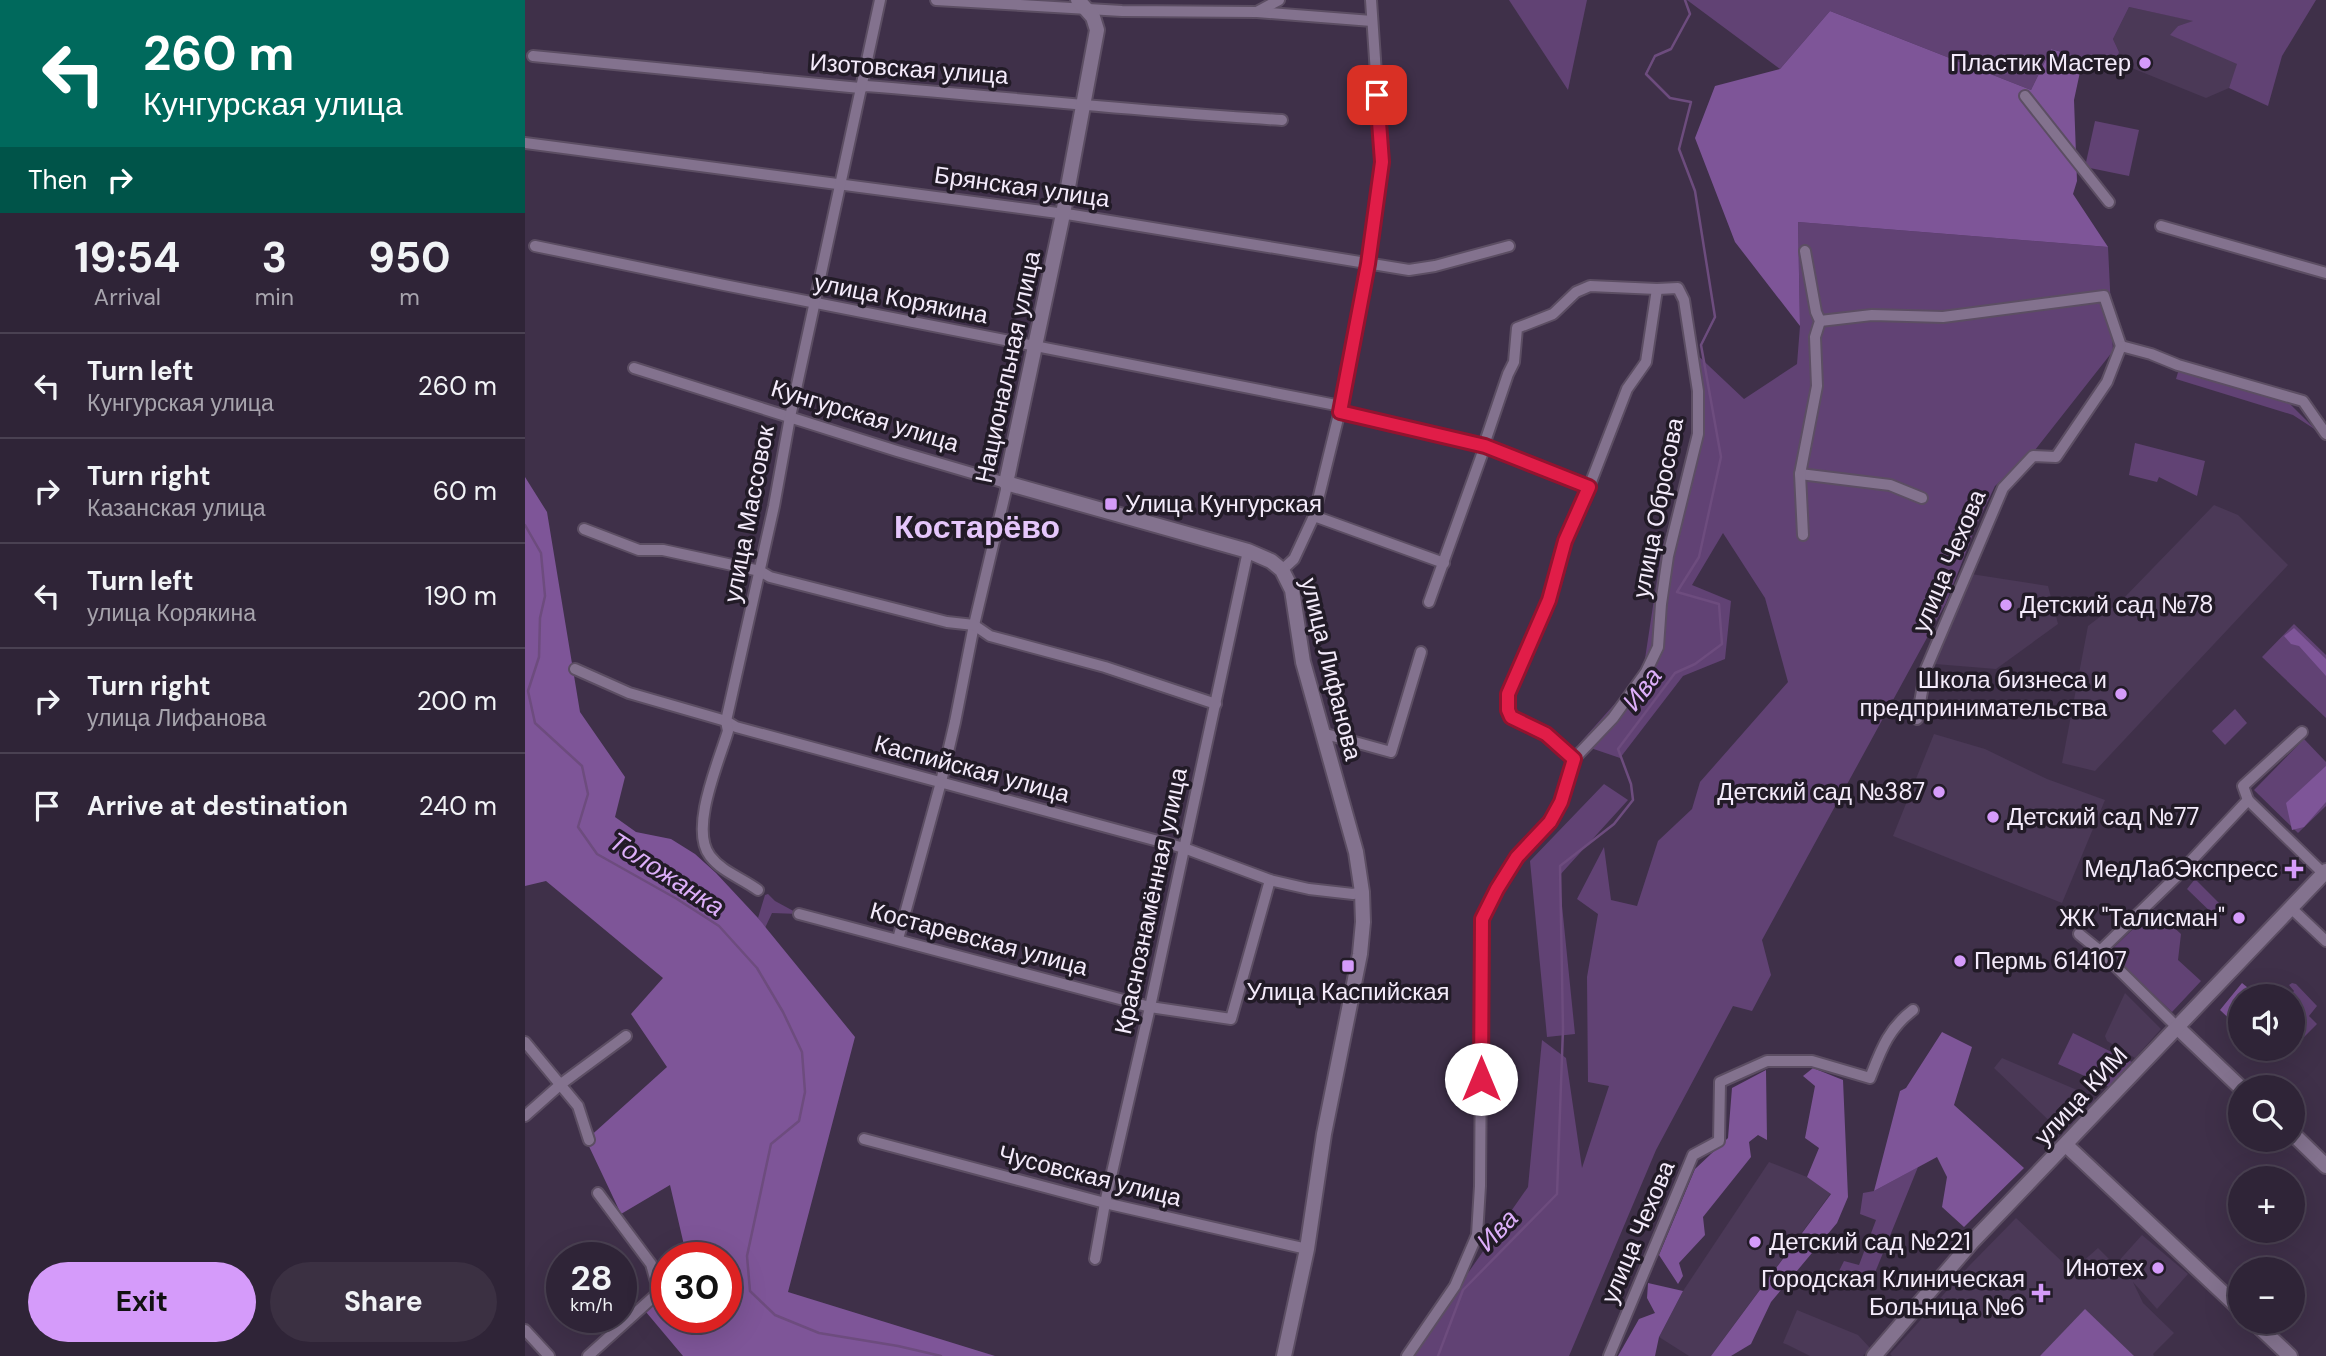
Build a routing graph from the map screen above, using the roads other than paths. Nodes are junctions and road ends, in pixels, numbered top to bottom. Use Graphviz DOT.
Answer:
graph roads {
  1 [pos="880,0"];
  2 [pos="936,0"];
  3 [pos="1254,0"];
  4 [pos="1279,0"];
  5 [pos="1371,0"];
  6 [pos="1082,4"];
  7 [pos="1257,12"];
  8 [pos="1372,21"];
  9 [pos="533,56"];
  10 [pos="860,88"];
  11 [pos="2025,96"];
  12 [pos="1084,103"];
  13 [pos="1282,120"];
  14 [pos="525,143"];
  15 [pos="840,183"];
  16 [pos="2109,202"];
  17 [pos="1063,214"];
  18 [pos="2161,226"];
  19 [pos="535,246"];
  20 [pos="1509,246"];
  21 [pos="1805,251"];
  22 [pos="1368,264"];
  23 [pos="2326,272"];
  24 [pos="1657,289"];
  25 [pos="815,303"];
  26 [pos="1821,321"];
  27 [pos="2121,346"];
  28 [pos="1035,347"];
  29 [pos="634,368"];
  30 [pos="1341,409"];
  31 [pos="790,417"];
  32 [pos="2326,434"];
  33 [pos="1485,446"];
  34 [pos="1800,474"];
  35 [pos="1006,483"];
  36 [pos="1589,487"];
  37 [pos="1922,498"];
  38 [pos="1314,516"];
  39 [pos="584,529"];
  40 [pos="1803,535"];
  41 [pos="1248,551"];
  42 [pos="1444,563"];
  43 [pos="1282,570"];
  44 [pos="760,571"];
  45 [pos="1429,602"];
  46 [pos="974,625"];
  47 [pos="1421,652"];
  48 [pos="575,669"];
  49 [pos="1216,704"];
  50 [pos="1917,719"];
  51 [pos="726,721"];
  52 [pos="2302,732"];
  53 [pos="1322,733"];
  54 [pos="1574,759"];
  55 [pos="941,782"];
  56 [pos="2248,800"];
  57 [pos="1184,848"];
  58 [pos="2325,873"];
  59 [pos="1270,880"];
  60 [pos="758,890"];
  61 [pos="1362,892"];
  62 [pos="2291,908"];
  63 [pos="799,914"];
  64 [pos="2079,934"];
  65 [pos="898,939"];
  66 [pos="2326,941"];
  67 [pos="2099,951"];
  68 [pos="1150,1007"];
  69 [pos="1913,1010"];
  70 [pos="2177,1027"];
  71 [pos="626,1036"];
  72 [pos="525,1042"];
  73 [pos="2228,1076"];
  74 [pos="561,1084"];
  75 [pos="525,1116"];
  76 [pos="864,1139"];
  77 [pos="589,1140"];
  78 [pos="2066,1146"];
  79 [pos="2305,1146"];
  80 [pos="2326,1166"];
  81 [pos="598,1193"];
  82 [pos="1105,1203"];
  83 [pos="1307,1249"];
  84 [pos="1095,1259"];
  85 [pos="2228,1299"];
  86 [pos="525,1330"];
  87 [pos="2267,1334"];
  88 [pos="549,1356"];
  89 [pos="587,1356"];
  90 [pos="1284,1356"];
  91 [pos="1407,1356"];
  92 [pos="1609,1356"];
  93 [pos="1874,1356"];
  94 [pos="2290,1356"];
  1 -- 10 [label="street, улица Массовок"];
  2 -- 6 [label="street"];
  3 -- 7 [label="street"];
  4 -- 7 [label="street"];
  5 -- 8 [label="street, улица Лифанова"];
  6 -- 7 [label="street"];
  6 -- 12 [label="street, Национальная улица"];
  7 -- 8 [label="street"];
  8 -- 22 [label="street, улица Лифанова"];
  9 -- 10 [label="street, Изотовская улица"];
  10 -- 12 [label="street, Изотовская улица"];
  10 -- 15 [label="street, улица Массовок"];
  11 -- 16 [label="street"];
  12 -- 13 [label="street, Изотовская улица"];
  12 -- 17 [label="street, Национальная улица"];
  14 -- 15 [label="street, Брянская улица"];
  15 -- 17 [label="street, Брянская улица"];
  15 -- 25 [label="street, улица Массовок"];
  17 -- 22 [label="street, Брянская улица"];
  17 -- 28 [label="street, Национальная улица"];
  18 -- 23 [label="street"];
  19 -- 25 [label="street, улица Корякина"];
  20 -- 22 [label="street, Брянская улица"];
  21 -- 26 [label="street"];
  22 -- 30 [label="street, улица Лифанова"];
  24 -- 33 [label="street"];
  24 -- 36 [label="street"];
  24 -- 54 [label="street, улица Обросова"];
  25 -- 28 [label="street, улица Корякина"];
  25 -- 31 [label="street, улица Массовок"];
  26 -- 27 [label="street"];
  26 -- 34 [label="street"];
  27 -- 32 [label="street"];
  27 -- 50 [label="street, улица Чехова"];
  28 -- 30 [label="street, улица Корякина"];
  28 -- 35 [label="street, Национальная улица"];
  29 -- 31 [label="street, Кунгурская улица"];
  30 -- 33 [label="street, улица Корякина"];
  30 -- 38 [label="street, улица Лифанова"];
  31 -- 35 [label="street, Кунгурская улица"];
  31 -- 44 [label="street, улица Массовок"];
  33 -- 36 [label="street, улица Корякина"];
  33 -- 42 [label="street"];
  34 -- 37 [label="street"];
  34 -- 40 [label="street"];
  35 -- 41 [label="street, Кунгурская улица"];
  35 -- 46 [label="street, Национальная улица"];
  36 -- 54 [label="street"];
  38 -- 42 [label="street"];
  38 -- 43 [label="street, улица Лифанова"];
  39 -- 44 [label="street"];
  41 -- 43 [label="street, Кунгурская улица"];
  41 -- 49 [label="street, Краснознамённая улица"];
  42 -- 45 [label="street"];
  43 -- 53 [label="street, улица Лифанова"];
  44 -- 46 [label="street"];
  44 -- 51 [label="street, улица Массовок"];
  46 -- 49 [label="street"];
  46 -- 55 [label="street, Национальная улица"];
  47 -- 53 [label="street"];
  48 -- 51 [label="street, Каспийская улица"];
  49 -- 57 [label="street, Краснознамённая улица"];
  51 -- 55 [label="street, Каспийская улица"];
  51 -- 60 [label="street, улица Массовок"];
  52 -- 56 [label="street"];
  53 -- 61 [label="street, улица Лифанова"];
  54 -- 91 [label="street, улица Обросова"];
  55 -- 57 [label="street, Каспийская улица"];
  55 -- 65 [label="street, Национальная улица"];
  56 -- 58 [label="street"];
  56 -- 67 [label="street"];
  57 -- 59 [label="street, Каспийская улица"];
  57 -- 68 [label="street, Краснознамённая улица"];
  58 -- 62 [label="street, улица КИМ"];
  59 -- 61 [label="street, Каспийская улица"];
  59 -- 68 [label="street, Костаревская улица"];
  61 -- 83 [label="street, улица Лифанова"];
  62 -- 66 [label="street"];
  62 -- 70 [label="street, улица КИМ"];
  63 -- 65 [label="street, Костаревская улица"];
  64 -- 67 [label="street"];
  65 -- 68 [label="street, Костаревская улица"];
  67 -- 70 [label="street"];
  68 -- 82 [label="street, Краснознамённая улица"];
  69 -- 92 [label="street, улица Чехова"];
  70 -- 73 [label="street"];
  70 -- 78 [label="street, улица КИМ"];
  71 -- 74 [label="street"];
  72 -- 74 [label="street"];
  74 -- 75 [label="street"];
  74 -- 77 [label="street"];
  76 -- 82 [label="street, Чусовская улица"];
  78 -- 85 [label="street"];
  78 -- 93 [label="street, улица КИМ"];
  79 -- 80 [label="street"];
  81 -- 89 [label="street"];
  82 -- 83 [label="street, Чусовская улица"];
  82 -- 84 [label="street, Краснознамённая улица"];
  83 -- 90 [label="street, улица Лифанова"];
  86 -- 88 [label="street"];
  87 -- 94 [label="street"];
}
